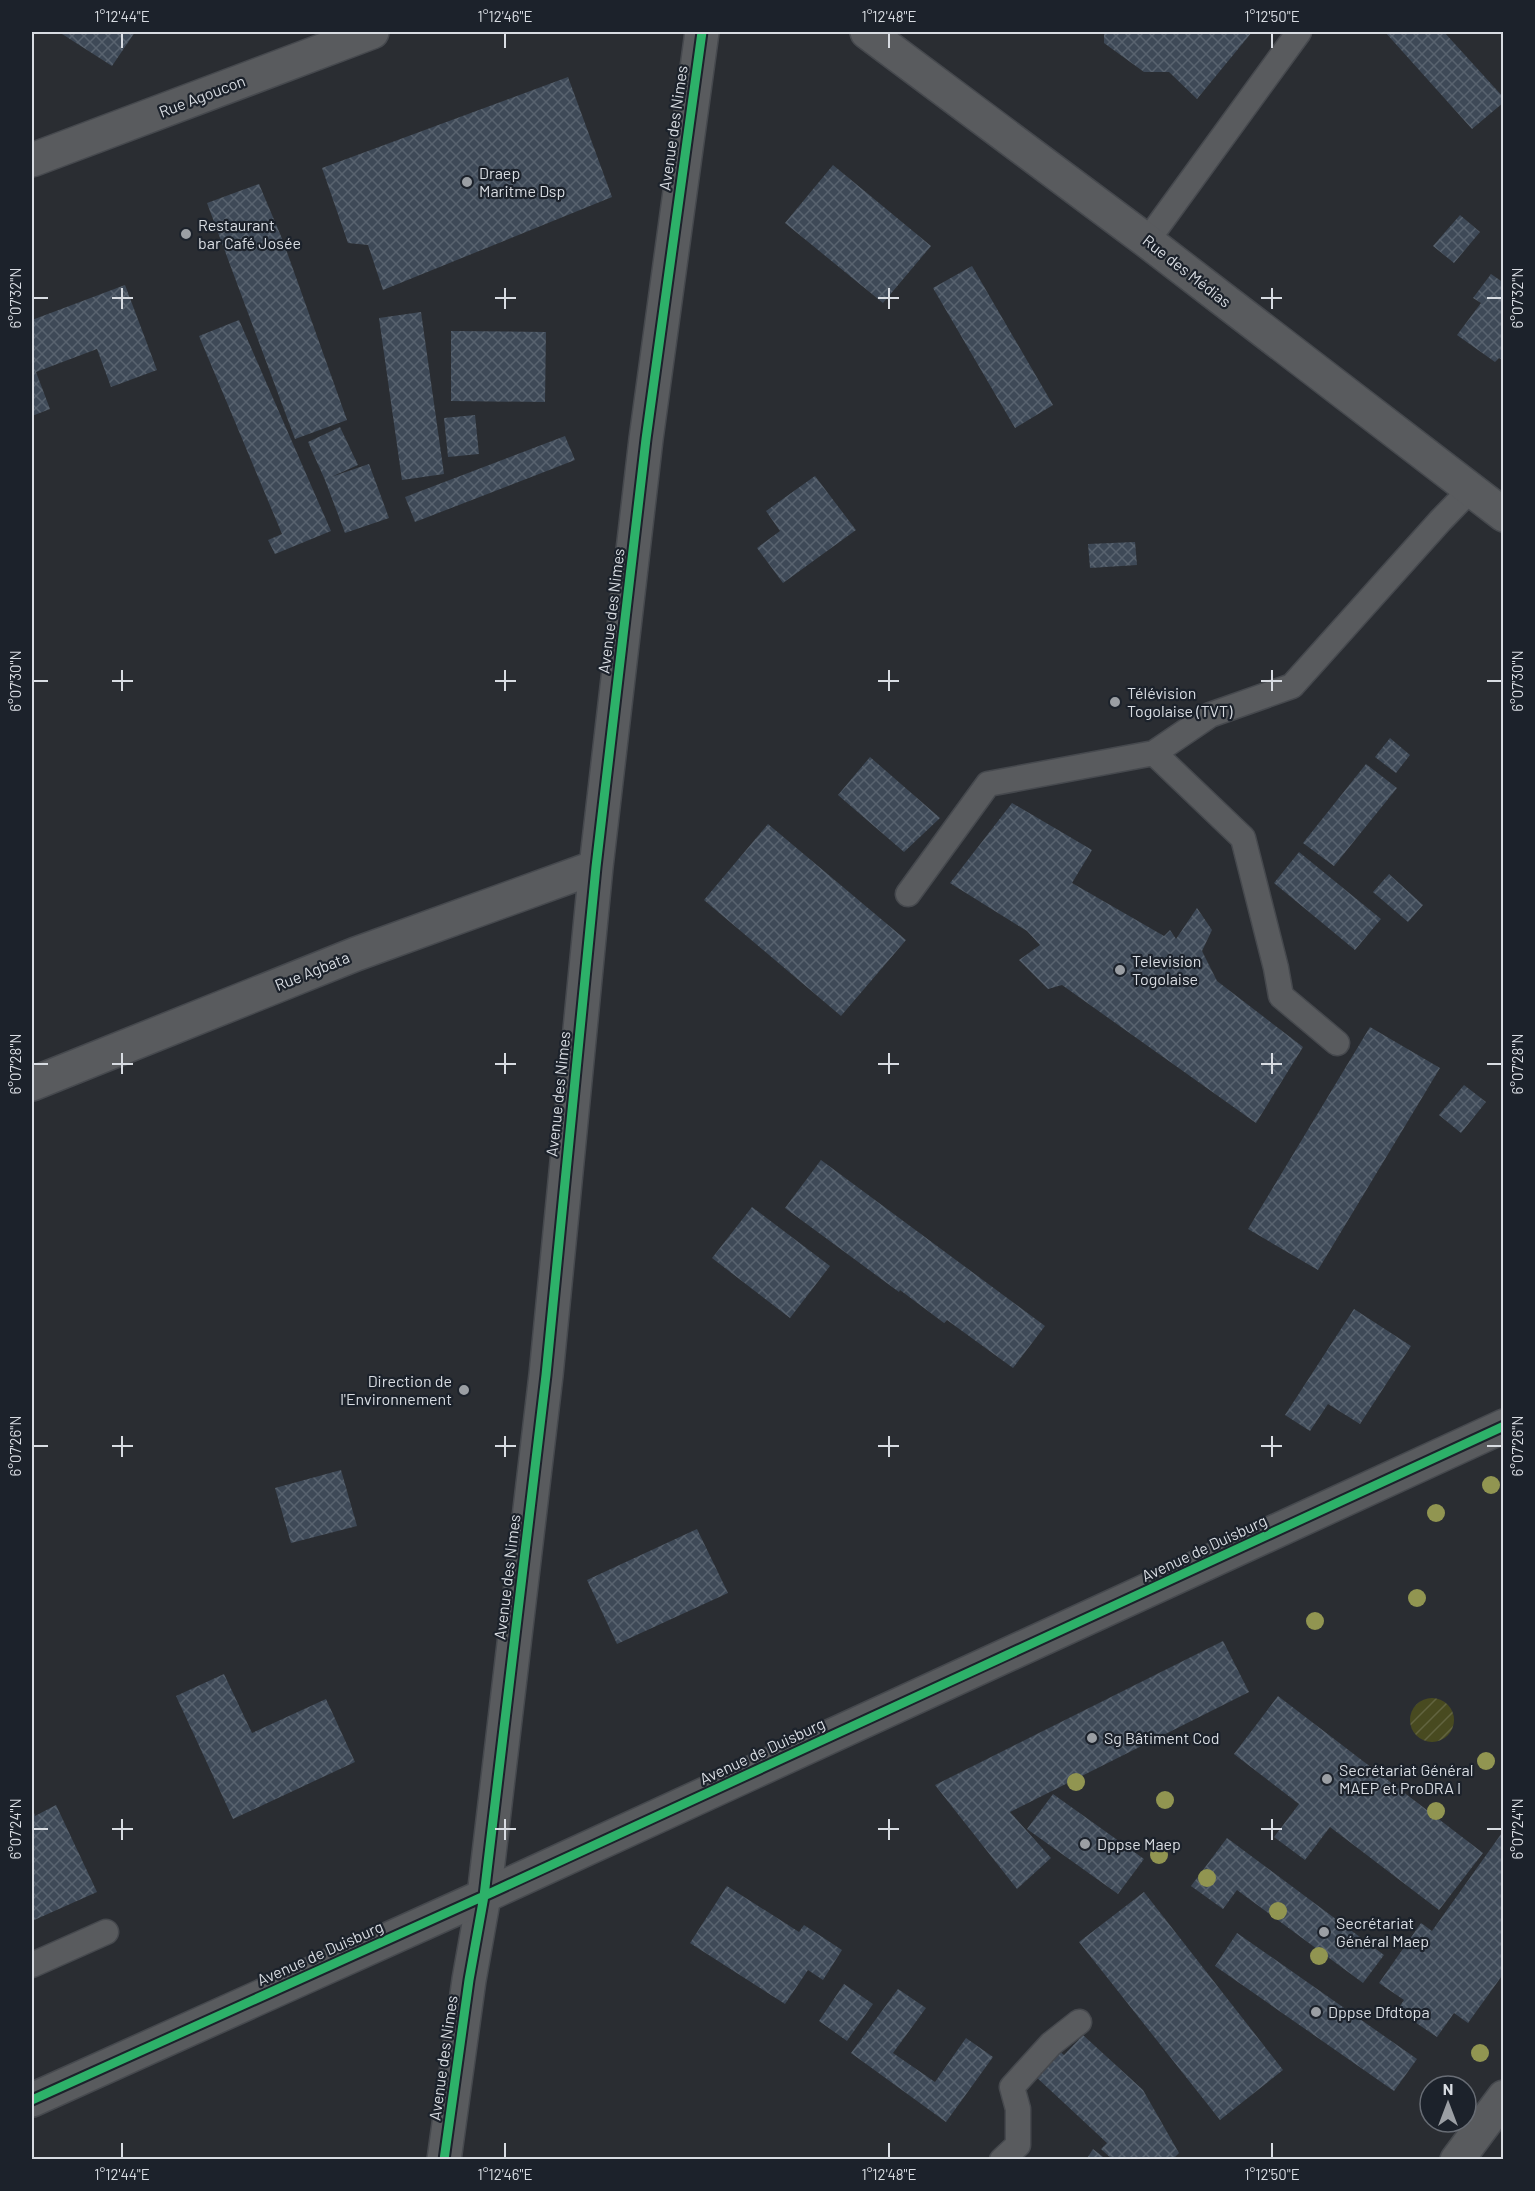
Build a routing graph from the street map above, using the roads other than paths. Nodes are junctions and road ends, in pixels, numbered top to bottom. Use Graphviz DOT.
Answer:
graph roads {
  1 [pos="372,32"];
  2 [pos="702,32"];
  3 [pos="867,32"];
  4 [pos="1299,32"];
  5 [pos="32,160"];
  6 [pos="1147,241"];
  7 [pos="1470,490"];
  8 [pos="1503,516"];
  9 [pos="1154,753"];
  10 [pos="596,867"];
  11 [pos="908,894"];
  12 [pos="1337,1042"];
  13 [pos="32,1084"];
  14 [pos="1503,1426"];
  15 [pos="484,1896"];
  16 [pos="106,1932"];
  17 [pos="32,1965"];
  18 [pos="1079,2022"];
  19 [pos="34,2091"];
  20 [pos="1503,2097"];
  21 [pos="444,2160"];
  22 [pos="1002,2160"];
  23 [pos="1457,2160"];
  1 -- 5 [label="street, Rue Agoucon"];
  2 -- 10 [label="street, Avenue des Nimes"];
  3 -- 6 [label="street, Rue des Médias"];
  4 -- 6 [label="lane"];
  6 -- 7 [label="street, Rue des Médias"];
  7 -- 8 [label="street, Rue des Médias"];
  7 -- 9 [label="lane"];
  9 -- 11 [label="lane"];
  9 -- 12 [label="lane"];
  10 -- 13 [label="street, Rue Agbata"];
  10 -- 15 [label="street, Avenue des Nimes"];
  14 -- 15 [label="street, Avenue de Duisburg"];
  15 -- 19 [label="street, Avenue de Duisburg"];
  15 -- 21 [label="street, Avenue des Nimes"];
  16 -- 17 [label="lane"];
  18 -- 22 [label="lane"];
  20 -- 23 [label="street"];
}
